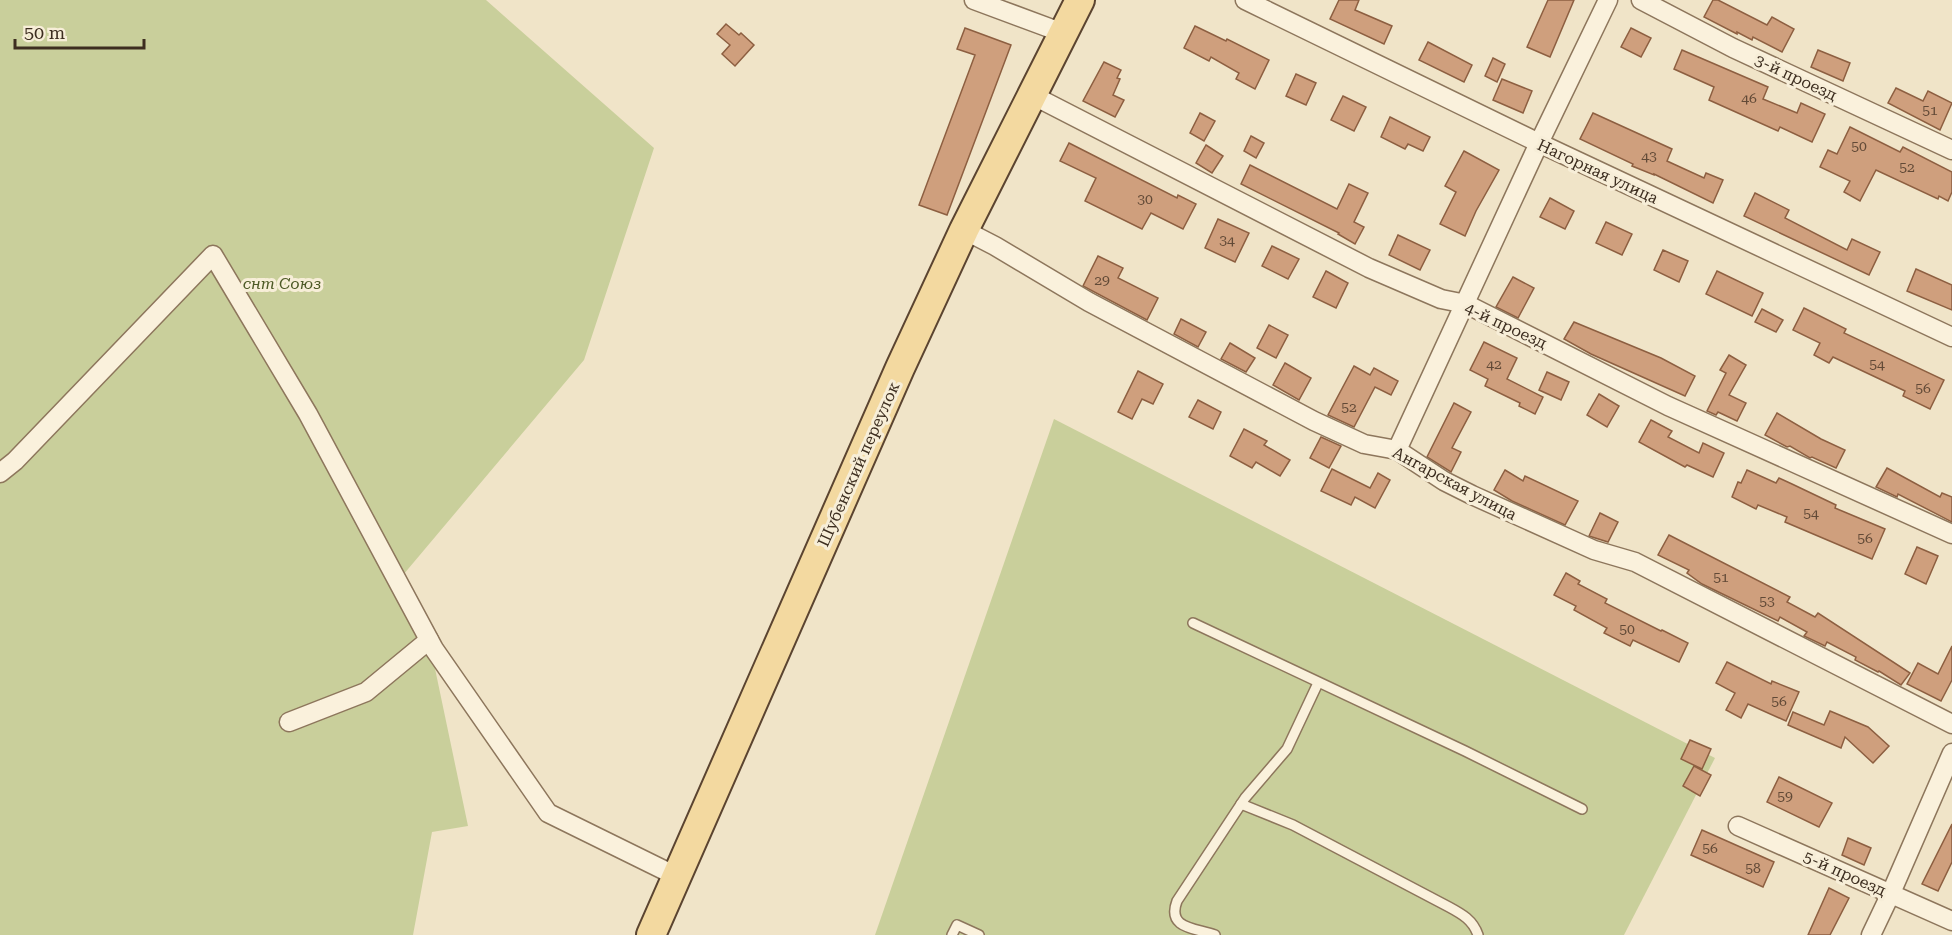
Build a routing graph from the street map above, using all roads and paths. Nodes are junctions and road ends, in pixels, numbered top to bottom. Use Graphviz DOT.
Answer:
graph roads {
  1 [pos="975,0"];
  2 [pos="1080,0"];
  3 [pos="1245,0"];
  4 [pos="1608,0"];
  5 [pos="1641,0"];
  6 [pos="1063,33"];
  7 [pos="1032,95"];
  8 [pos="1539,143"];
  9 [pos="1952,150"];
  10 [pos="964,230"];
  11 [pos="1466,304"];
  12 [pos="1952,337"];
  13 [pos="1397,450"];
  14 [pos="0,473"];
  15 [pos="1952,534"];
  16 [pos="1193,623"];
  17 [pos="429,640"];
  18 [pos="1318,683"];
  19 [pos="289,722"];
  20 [pos="1952,724"];
  21 [pos="1952,753"];
  22 [pos="1241,804"];
  23 [pos="1582,809"];
  24 [pos="1738,826"];
  25 [pos="676,876"];
  26 [pos="1891,894"];
  27 [pos="1952,921"];
  28 [pos="651,935"];
  29 [pos="952,935"];
  30 [pos="979,935"];
  31 [pos="1215,935"];
  32 [pos="1478,935"];
  33 [pos="1871,935"];
  1 -- 6 [label="street"];
  2 -- 6 [label="main road, Шубенский переулок"];
  3 -- 8 [label="street, Нагорная улица"];
  4 -- 8 [label="street"];
  5 -- 9 [label="street, 3-й проезд"];
  6 -- 7 [label="main road, Шубенский переулок"];
  7 -- 10 [label="main road, Шубенский переулок"];
  7 -- 11 [label="street, 4-й проезд"];
  8 -- 11 [label="street"];
  8 -- 12 [label="street, Нагорная улица"];
  10 -- 13 [label="street, Ангарская улица"];
  10 -- 25 [label="main road, Шубенский переулок"];
  11 -- 13 [label="street"];
  11 -- 15 [label="street, 4-й проезд"];
  13 -- 20 [label="street, Ангарская улица"];
  14 -- 17 [label="street"];
  16 -- 18 [label="lane"];
  17 -- 19 [label="street"];
  17 -- 25 [label="street"];
  18 -- 22 [label="lane"];
  18 -- 23 [label="lane"];
  21 -- 26 [label="street"];
  22 -- 31 [label="lane"];
  22 -- 32 [label="lane"];
  24 -- 26 [label="street, 5-й проезд"];
  25 -- 28 [label="main road, Шубенский переулок"];
  26 -- 27 [label="street, 5-й проезд"];
  26 -- 33 [label="street"];
  29 -- 30 [label="lane"];
}
